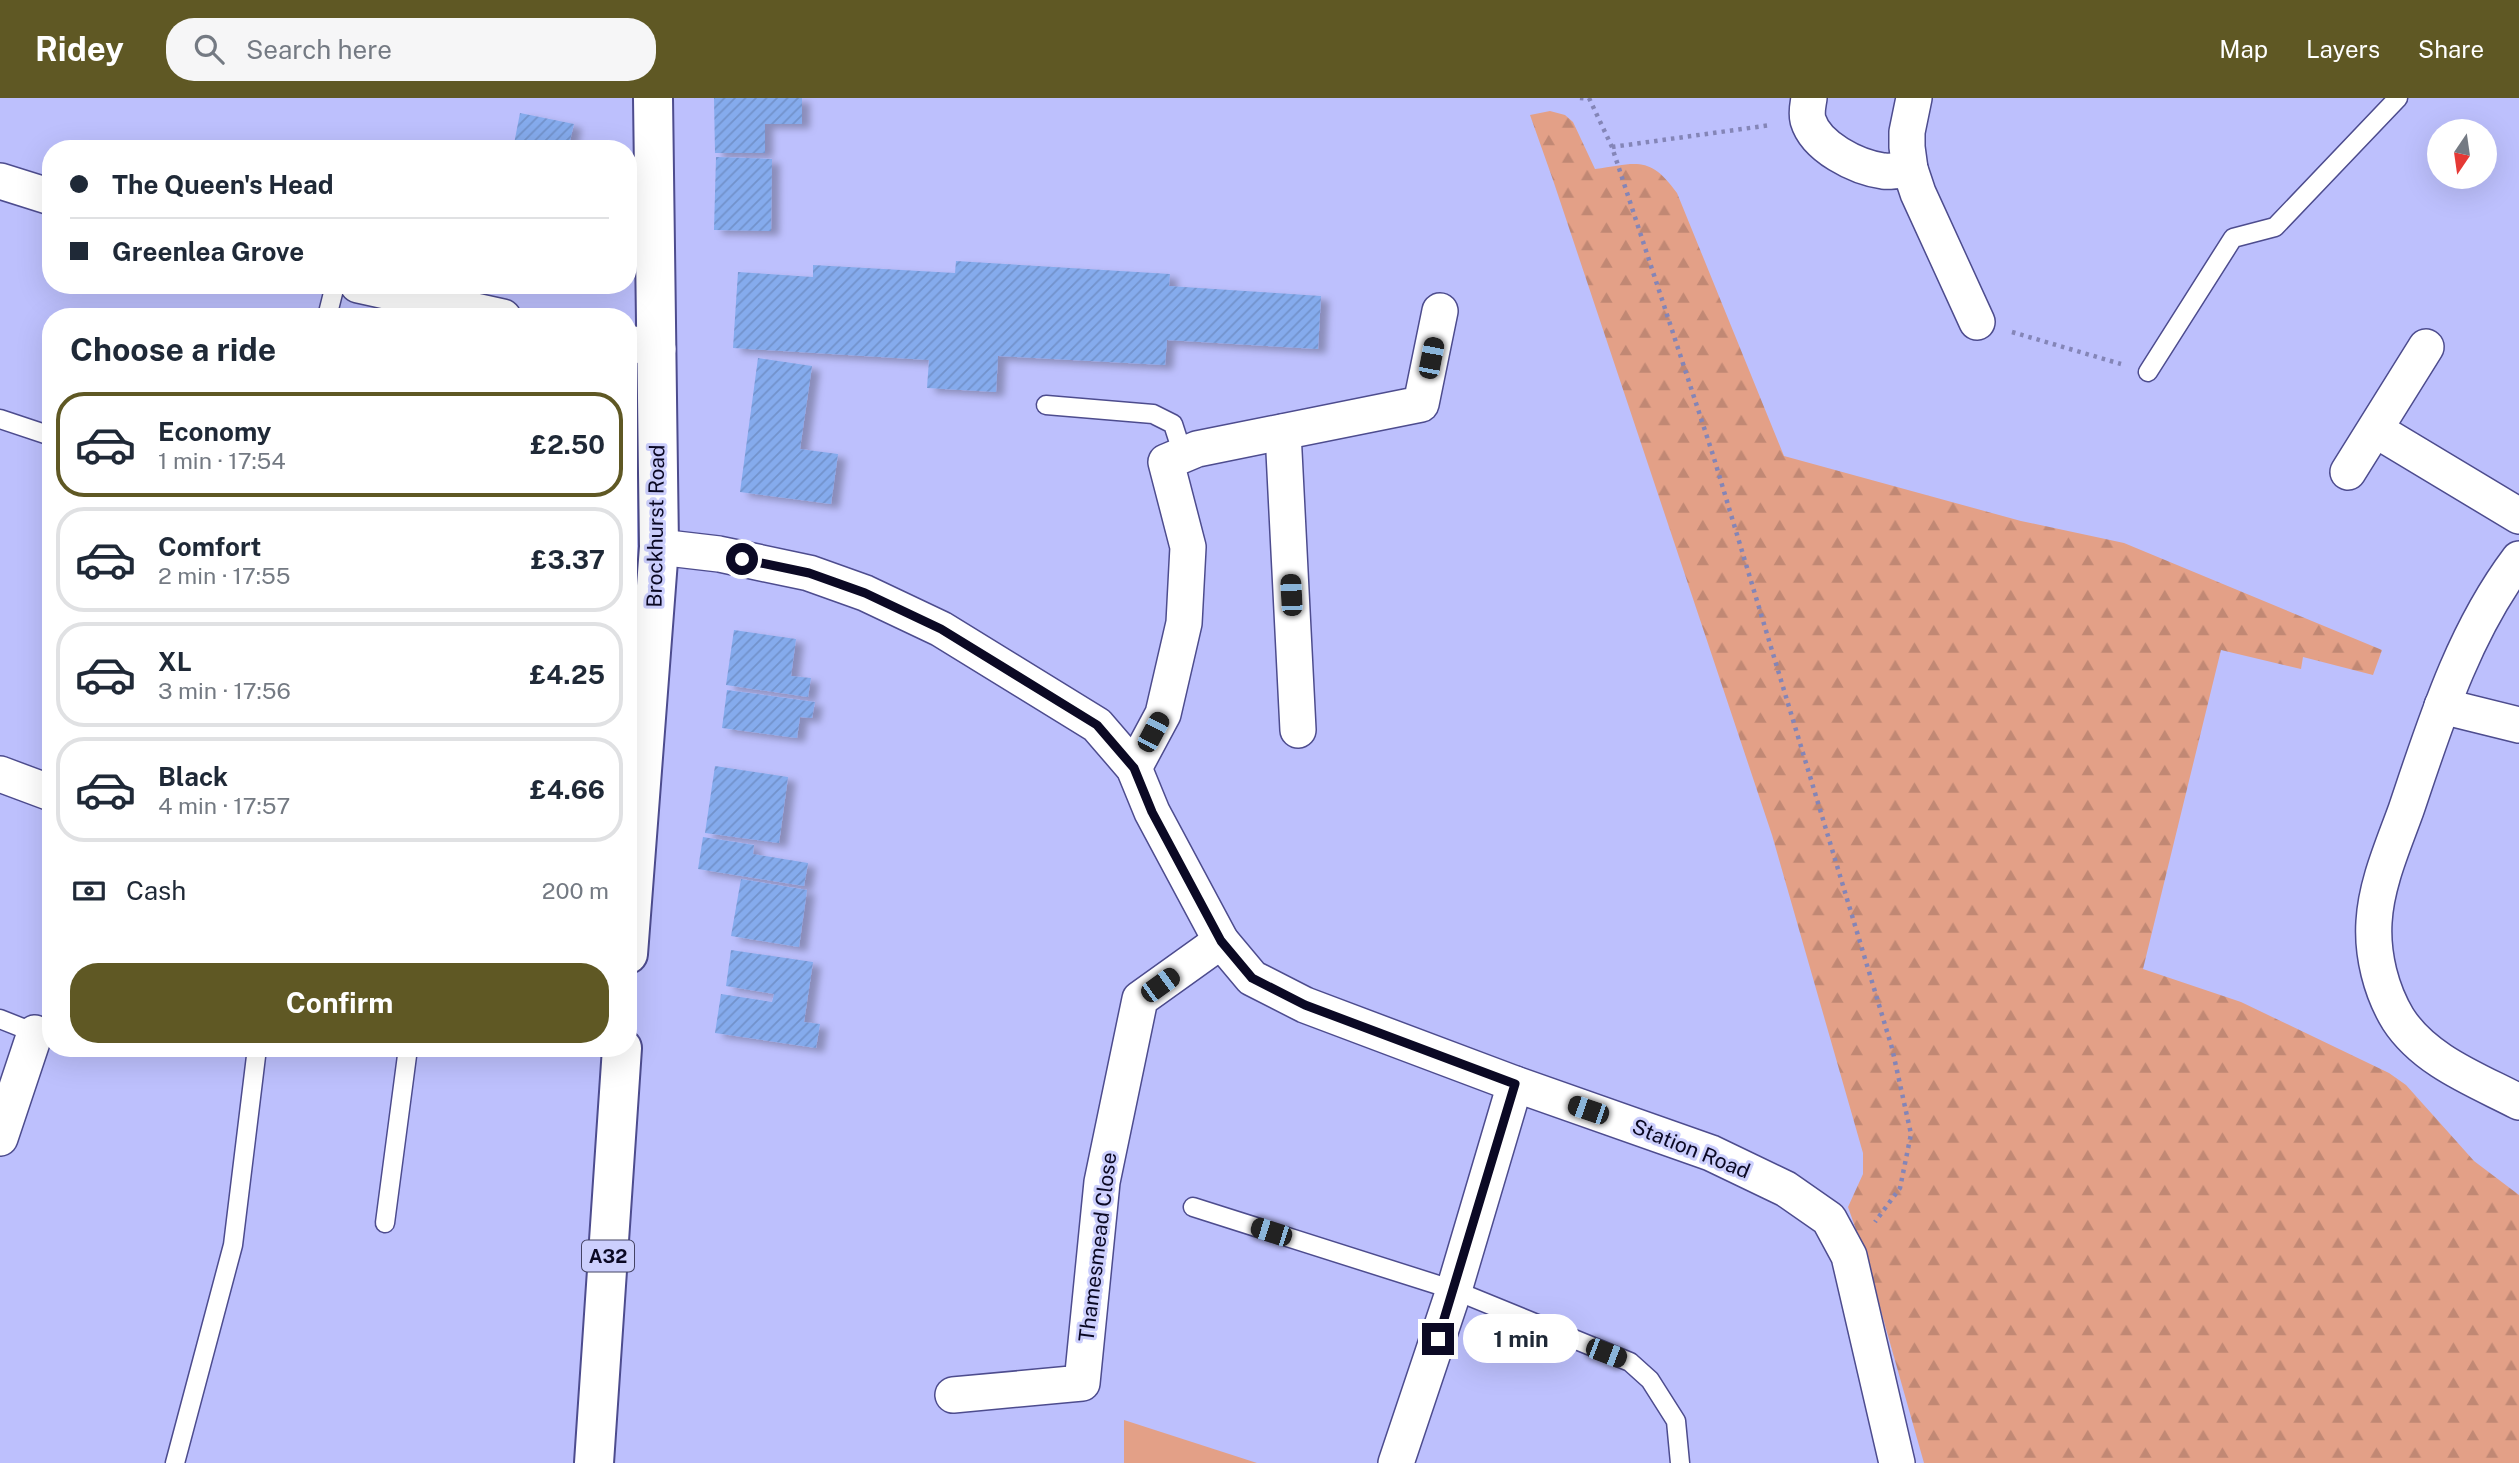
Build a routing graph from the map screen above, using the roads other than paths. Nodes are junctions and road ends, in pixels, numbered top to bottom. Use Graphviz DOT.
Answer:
graph roads {
  1 [pos="653,98"];
  2 [pos="1914,98"];
  3 [pos="2398,98"];
  4 [pos="1809,110"];
  5 [pos="1910,169"];
  6 [pos="0,181"];
  7 [pos="42,194"];
  8 [pos="399,294"];
  9 [pos="462,308"];
  10 [pos="1440,311"];
  11 [pos="1977,322"];
  12 [pos="643,346"];
  13 [pos="2426,347"];
  14 [pos="2148,372"];
  15 [pos="1046,405"];
  16 [pos="0,419"];
  17 [pos="2376,430"];
  18 [pos="1283,432"];
  19 [pos="42,433"];
  20 [pos="1183,455"];
  21 [pos="2348,472"];
  22 [pos="2519,516"];
  23 [pos="659,547"];
  24 [pos="2519,559"];
  25 [pos="2442,706"];
  26 [pos="2519,724"];
  27 [pos="1298,730"];
  28 [pos="1134,768"];
  29 [pos="0,774"];
  30 [pos="42,790"];
  31 [pos="637,836"];
  32 [pos="1221,941"];
  33 [pos="0,1019"];
  34 [pos="35,1033"];
  35 [pos="256,1057"];
  36 [pos="407,1057"];
  37 [pos="621,1057"];
  38 [pos="1515,1084"];
  39 [pos="2519,1102"];
  40 [pos="0,1138"];
  41 [pos="1193,1208"];
  42 [pos="385,1223"];
  43 [pos="1454,1290"];
  44 [pos="953,1395"];
  45 [pos="176,1463"];
  46 [pos="594,1463"];
  47 [pos="1396,1463"];
  48 [pos="1680,1463"];
  49 [pos="1897,1463"];
  1 -- 12 [label="main road, Brockhurst Road"];
  2 -- 5 [label="street"];
  3 -- 14 [label="lane"];
  4 -- 5 [label="street"];
  5 -- 11 [label="street"];
  6 -- 7 [label="street"];
  8 -- 9 [label="street"];
  10 -- 18 [label="street"];
  12 -- 23 [label="main road, Brockhurst Road"];
  13 -- 17 [label="street"];
  15 -- 20 [label="lane"];
  16 -- 19 [label="lane"];
  17 -- 21 [label="street"];
  17 -- 22 [label="street"];
  18 -- 20 [label="street"];
  18 -- 27 [label="street"];
  20 -- 28 [label="street"];
  23 -- 28 [label="street, Station Road"];
  23 -- 31 [label="main road, Brockhurst Road"];
  24 -- 25 [label="street"];
  25 -- 26 [label="street"];
  25 -- 39 [label="street"];
  28 -- 32 [label="street, Station Road"];
  29 -- 30 [label="street"];
  32 -- 38 [label="street, Station Road"];
  32 -- 44 [label="street, Thamesmead Close"];
  33 -- 34 [label="lane"];
  34 -- 40 [label="street"];
  35 -- 45 [label="lane"];
  36 -- 42 [label="lane"];
  37 -- 46 [label="main road, A32"];
  38 -- 43 [label="street"];
  38 -- 49 [label="street, Station Road"];
  41 -- 43 [label="lane"];
  43 -- 47 [label="street"];
  43 -- 48 [label="lane"];
}
